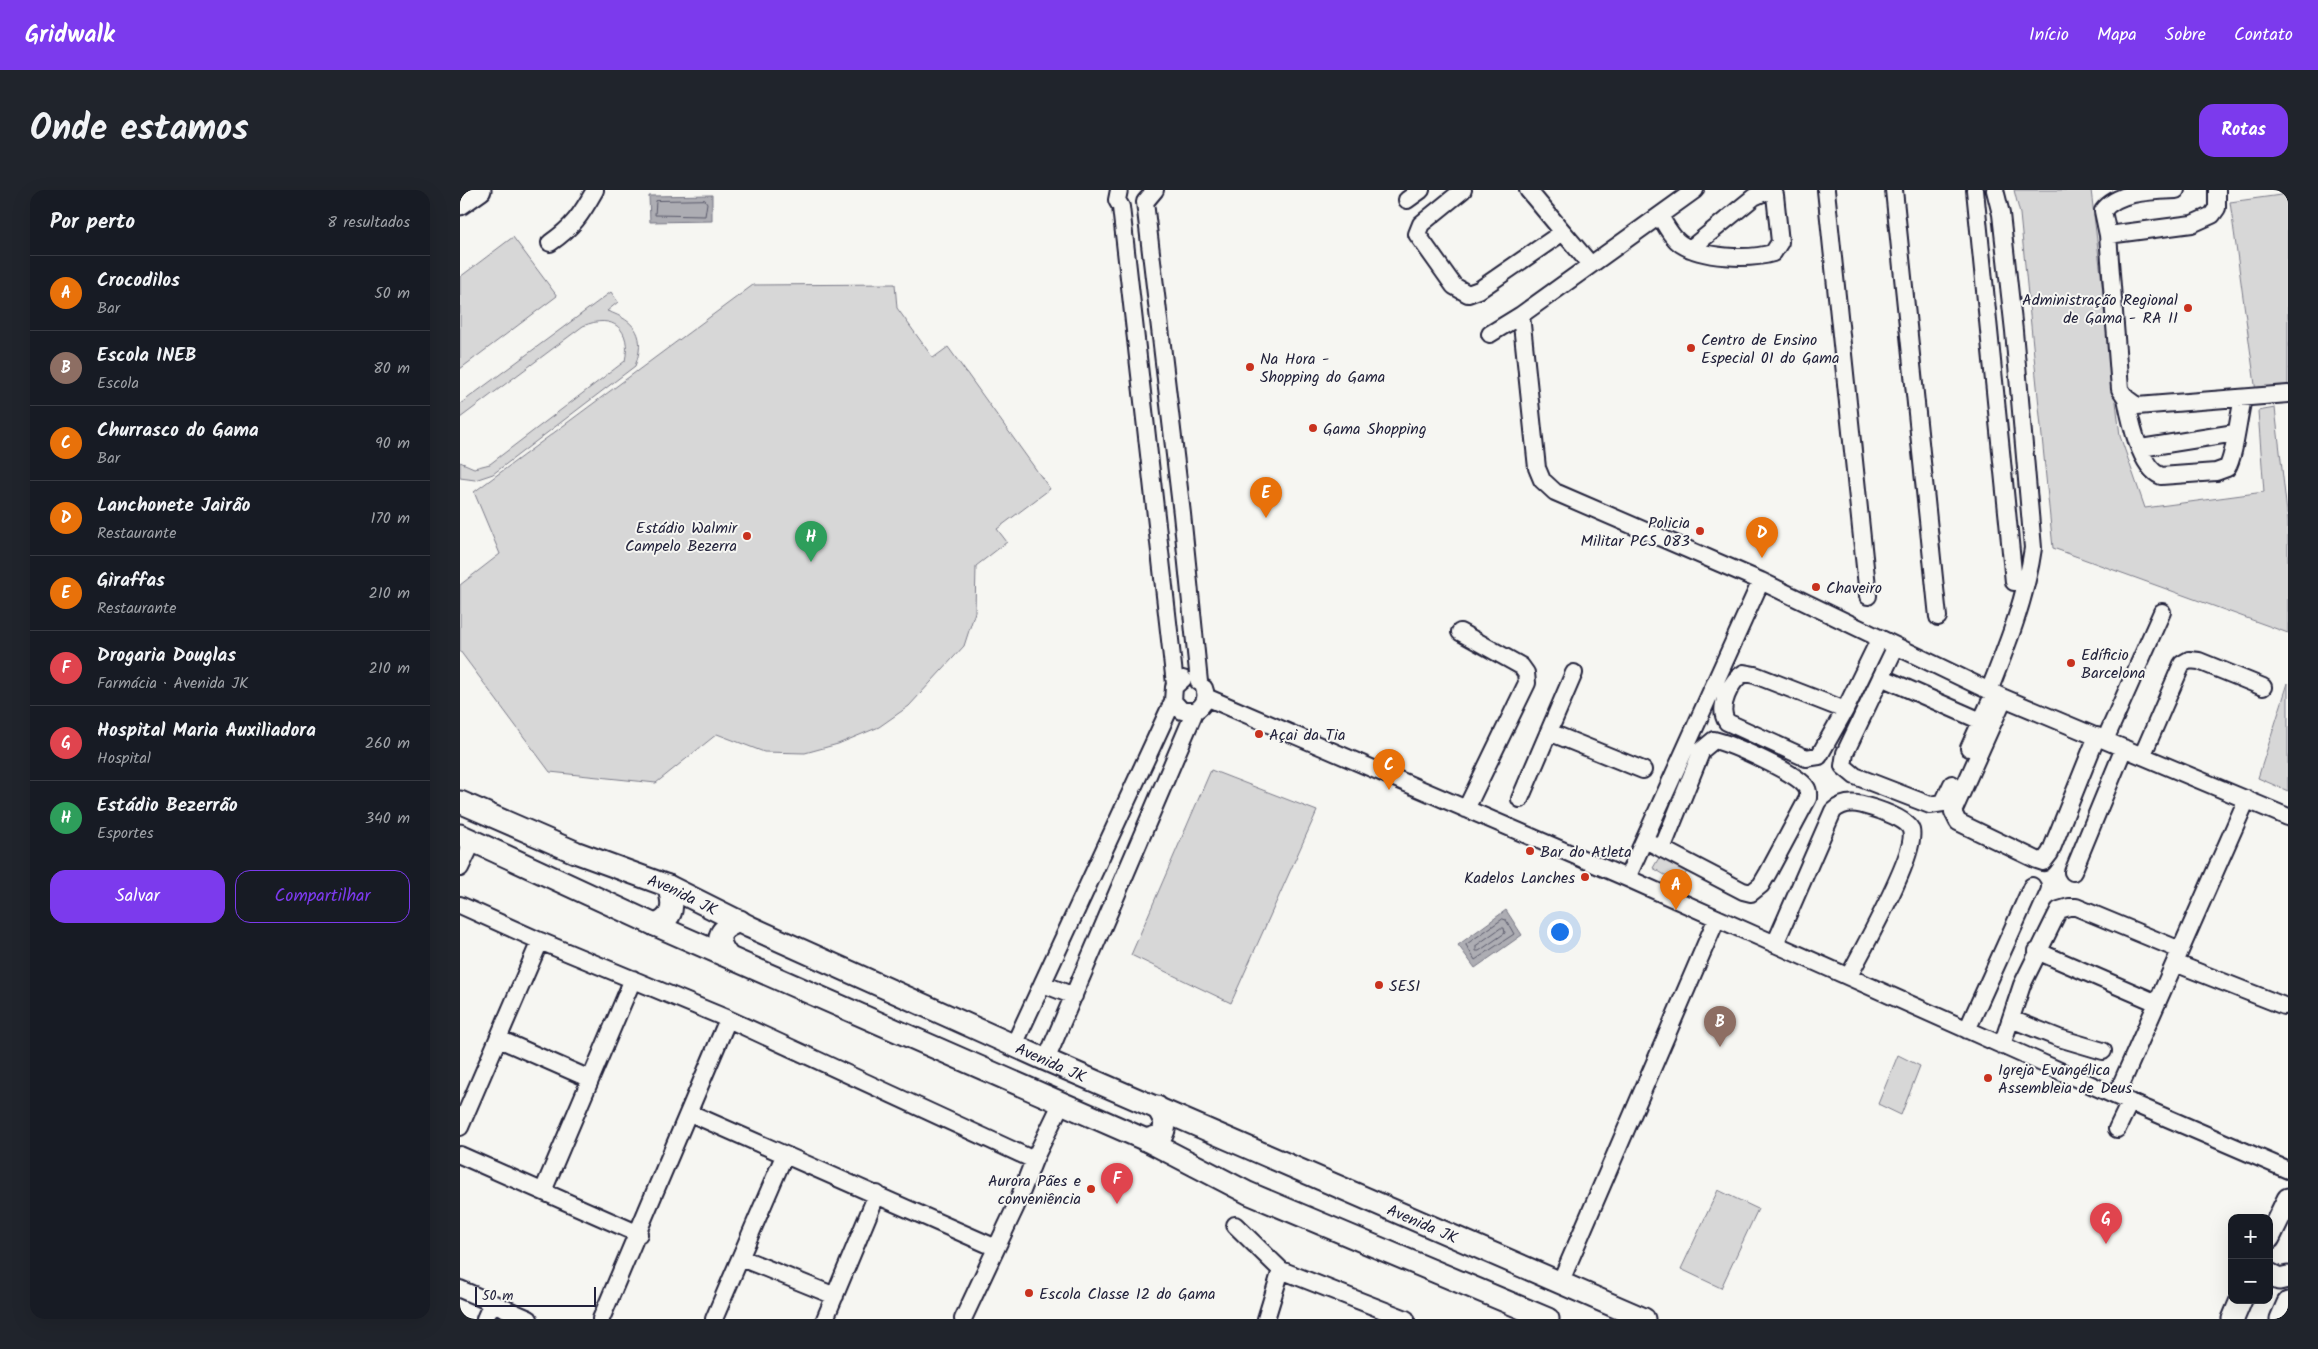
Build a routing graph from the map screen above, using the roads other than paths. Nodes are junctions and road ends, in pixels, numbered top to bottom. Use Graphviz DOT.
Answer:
graph roads {
  1 [pos="480,190"];
  2 [pos="595,190"];
  3 [pos="1421,190"];
  4 [pos="1463,190"];
  5 [pos="1528,190"];
  6 [pos="1695,190"];
  7 [pos="1826,190"];
  8 [pos="1894,190"];
  9 [pos="1975,190"];
  10 [pos="1995,190"];
  11 [pos="2176,190"];
  12 [pos="2217,190"];
  13 [pos="1147,194"];
  14 [pos="1118,195"];
  15 [pos="1407,200"];
  16 [pos="460,204"];
  17 [pos="1660,216"];
  18 [pos="1563,232"];
  19 [pos="2108,235"];
  20 [pos="550,243"];
  21 [pos="1690,249"];
  22 [pos="1590,264"];
  23 [pos="1521,315"];
  24 [pos="1490,334"];
  25 [pos="2288,394"];
  26 [pos="2126,398"];
  27 [pos="2243,399"];
  28 [pos="2235,433"];
  29 [pos="2141,448"];
  30 [pos="1761,581"];
  31 [pos="2014,582"];
  32 [pos="1868,596"];
  33 [pos="2162,612"];
  34 [pos="1938,617"];
  35 [pos="1460,632"];
  36 [pos="1880,638"];
  37 [pos="1896,646"];
  38 [pos="1574,673"];
  39 [pos="1881,677"];
  40 [pos="1175,684"];
  41 [pos="2263,687"];
  42 [pos="1203,690"];
  43 [pos="1996,694"];
  44 [pos="1173,701"];
  45 [pos="1845,710"];
  46 [pos="1194,711"];
  47 [pos="1981,722"];
  48 [pos="1549,732"];
  49 [pos="2101,738"];
  50 [pos="2124,748"];
  51 [pos="2143,754"];
  52 [pos="1643,770"];
  53 [pos="1520,798"];
  54 [pos="2247,799"];
  55 [pos="460,802"];
  56 [pos="1466,809"];
  57 [pos="2288,817"];
  58 [pos="467,838"];
  59 [pos="1645,840"];
  60 [pos="1662,849"];
  61 [pos="460,868"];
  62 [pos="2073,872"];
  63 [pos="1628,878"];
  64 [pos="668,886"];
  65 [pos="2032,886"];
  66 [pos="460,905"];
  67 [pos="1717,918"];
  68 [pos="740,921"];
  69 [pos="655,925"];
  70 [pos="540,941"];
  71 [pos="1775,944"];
  72 [pos="2037,951"];
  73 [pos="727,955"];
  74 [pos="2177,957"];
  75 [pos="1849,976"];
  76 [pos="633,979"];
  77 [pos="1043,984"];
  78 [pos="1074,996"];
  79 [pos="2157,1003"];
  80 [pos="2284,1006"];
  81 [pos="728,1019"];
  82 [pos="2011,1019"];
  83 [pos="1967,1030"];
  84 [pos="499,1039"];
  85 [pos="1014,1045"];
  86 [pos="2002,1046"];
  87 [pos="2102,1052"];
  88 [pos="1046,1060"];
  89 [pos="590,1079"];
  90 [pos="2123,1099"];
  91 [pos="1062,1104"];
  92 [pos="1157,1107"];
  93 [pos="690,1114"];
  94 [pos="460,1127"];
  95 [pos="2117,1129"];
  96 [pos="1146,1140"];
  97 [pos="460,1155"];
  98 [pos="784,1156"];
  99 [pos="1034,1160"];
  100 [pos="2288,1170"];
  101 [pos="543,1191"];
  102 [pos="877,1194"];
  103 [pos="2288,1199"];
  104 [pos="1235,1224"];
  105 [pos="2273,1230"];
  106 [pos="639,1234"];
  107 [pos="994,1247"];
  108 [pos="741,1258"];
  109 [pos="1281,1270"];
  110 [pos="2273,1276"];
  111 [pos="2288,1277"];
  112 [pos="1560,1283"];
  113 [pos="460,1288"];
  114 [pos="835,1296"];
  115 [pos="492,1303"];
  116 [pos="2288,1303"];
  117 [pos="2239,1304"];
  118 [pos="485,1319"];
  119 [pos="529,1319"];
  120 [pos="602,1319"];
  121 [pos="714,1319"];
  122 [pos="825,1319"];
  123 [pos="963,1319"];
  124 [pos="1266,1319"];
  125 [pos="1406,1319"];
  126 [pos="1548,1319"];
  127 [pos="1644,1319"];
  128 [pos="2233,1319"];
  129 [pos="2281,1319"];
  1 -- 16 [label="main road"];
  2 -- 20 [label="street"];
  3 -- 15 [label="street"];
  4 -- 18 [label="street"];
  5 -- 18 [label="street"];
  6 -- 17 [label="street"];
  7 -- 32 [label="street"];
  8 -- 34 [label="street"];
  9 -- 31 [label="street"];
  10 -- 43 [label="street"];
  11 -- 19 [label="street"];
  12 -- 19 [label="street"];
  13 -- 14 [label="street"];
  13 -- 42 [label="street"];
  14 -- 40 [label="street"];
  17 -- 21 [label="street"];
  17 -- 22 [label="street"];
  18 -- 22 [label="street"];
  19 -- 26 [label="street"];
  21 -- 21 [label="street"];
  22 -- 23 [label="street"];
  23 -- 24 [label="street"];
  23 -- 30 [label="street"];
  25 -- 27 [label="street"];
  26 -- 27 [label="street"];
  26 -- 29 [label="street"];
  27 -- 28 [label="street"];
  28 -- 29 [label="street"];
  28 -- 29 [label="street"];
  30 -- 36 [label="street"];
  30 -- 59 [label="street"];
  33 -- 49 [label="street"];
  35 -- 56 [label="street"];
  36 -- 37 [label="street"];
  36 -- 45 [label="street"];
  37 -- 39 [label="street"];
  37 -- 43 [label="street"];
  38 -- 48 [label="street"];
  39 -- 47 [label="street"];
  39 -- 47 [label="street"];
  40 -- 42 [label="street"];
  40 -- 44 [label="street"];
  41 -- 51 [label="street"];
  42 -- 46 [label="street"];
  42 -- 56 [label="street"];
  43 -- 47 [label="street"];
  43 -- 49 [label="street"];
  43 -- 49 [label="street"];
  44 -- 46 [label="street"];
  44 -- 77 [label="street"];
  45 -- 45 [label="street"];
  46 -- 78 [label="street"];
  48 -- 52 [label="street"];
  48 -- 53 [label="street"];
  49 -- 50 [label="street"];
  50 -- 51 [label="street"];
  50 -- 62 [label="street"];
  51 -- 54 [label="street"];
  54 -- 57 [label="street"];
  54 -- 74 [label="street"];
  55 -- 64 [label="main road, Avenida JK"];
  56 -- 63 [label="street"];
  58 -- 61 [label="street"];
  58 -- 69 [label="main road"];
  59 -- 60 [label="street"];
  59 -- 63 [label="street"];
  60 -- 60 [label="street"];
  63 -- 67 [label="street"];
  64 -- 68 [label="main road, Avenida JK"];
  64 -- 69 [label="main road"];
  65 -- 83 [label="street"];
  66 -- 70 [label="street"];
  67 -- 71 [label="street"];
  67 -- 112 [label="street"];
  68 -- 73 [label="main road"];
  68 -- 85 [label="main road, Avenida JK"];
  69 -- 73 [label="main road"];
  70 -- 76 [label="street"];
  70 -- 84 [label="street"];
  71 -- 75 [label="street"];
  71 -- 75 [label="street"];
  72 -- 74 [label="street"];
  72 -- 79 [label="street"];
  72 -- 82 [label="street"];
  73 -- 91 [label="main road"];
  74 -- 79 [label="street"];
  74 -- 80 [label="street"];
  75 -- 83 [label="street"];
  76 -- 81 [label="street"];
  76 -- 89 [label="street"];
  77 -- 78 [label="street"];
  77 -- 85 [label="street"];
  78 -- 88 [label="street"];
  79 -- 90 [label="street"];
  81 -- 93 [label="street"];
  81 -- 99 [label="street"];
  82 -- 86 [label="street"];
  82 -- 87 [label="street"];
  83 -- 86 [label="street"];
  84 -- 89 [label="street"];
  84 -- 94 [label="street"];
  85 -- 88 [label="main road, Avenida JK"];
  86 -- 90 [label="street"];
  88 -- 92 [label="main road, Avenida JK"];
  89 -- 101 [label="street"];
  90 -- 95 [label="street"];
  90 -- 100 [label="street"];
  91 -- 96 [label="main road"];
  91 -- 99 [label="street"];
  92 -- 96 [label="main road"];
  92 -- 112 [label="main road, Avenida JK"];
  93 -- 98 [label="street"];
  93 -- 106 [label="street"];
  96 -- 126 [label="main road"];
  97 -- 101 [label="street"];
  98 -- 102 [label="street"];
  98 -- 108 [label="street"];
  99 -- 107 [label="street"];
  101 -- 106 [label="street"];
  102 -- 107 [label="street"];
  102 -- 114 [label="street"];
  103 -- 105 [label="main road"];
  104 -- 109 [label="street"];
  106 -- 120 [label="street"];
  107 -- 123 [label="street"];
  108 -- 114 [label="street"];
  108 -- 121 [label="street"];
  109 -- 124 [label="street"];
  109 -- 125 [label="street"];
  110 -- 111 [label="main road"];
  112 -- 127 [label="main road, Avenida JK"];
  113 -- 115 [label="street"];
  114 -- 122 [label="street"];
  115 -- 118 [label="street"];
  115 -- 119 [label="street"];
  116 -- 129 [label="main road"];
  117 -- 128 [label="main road"];
}
